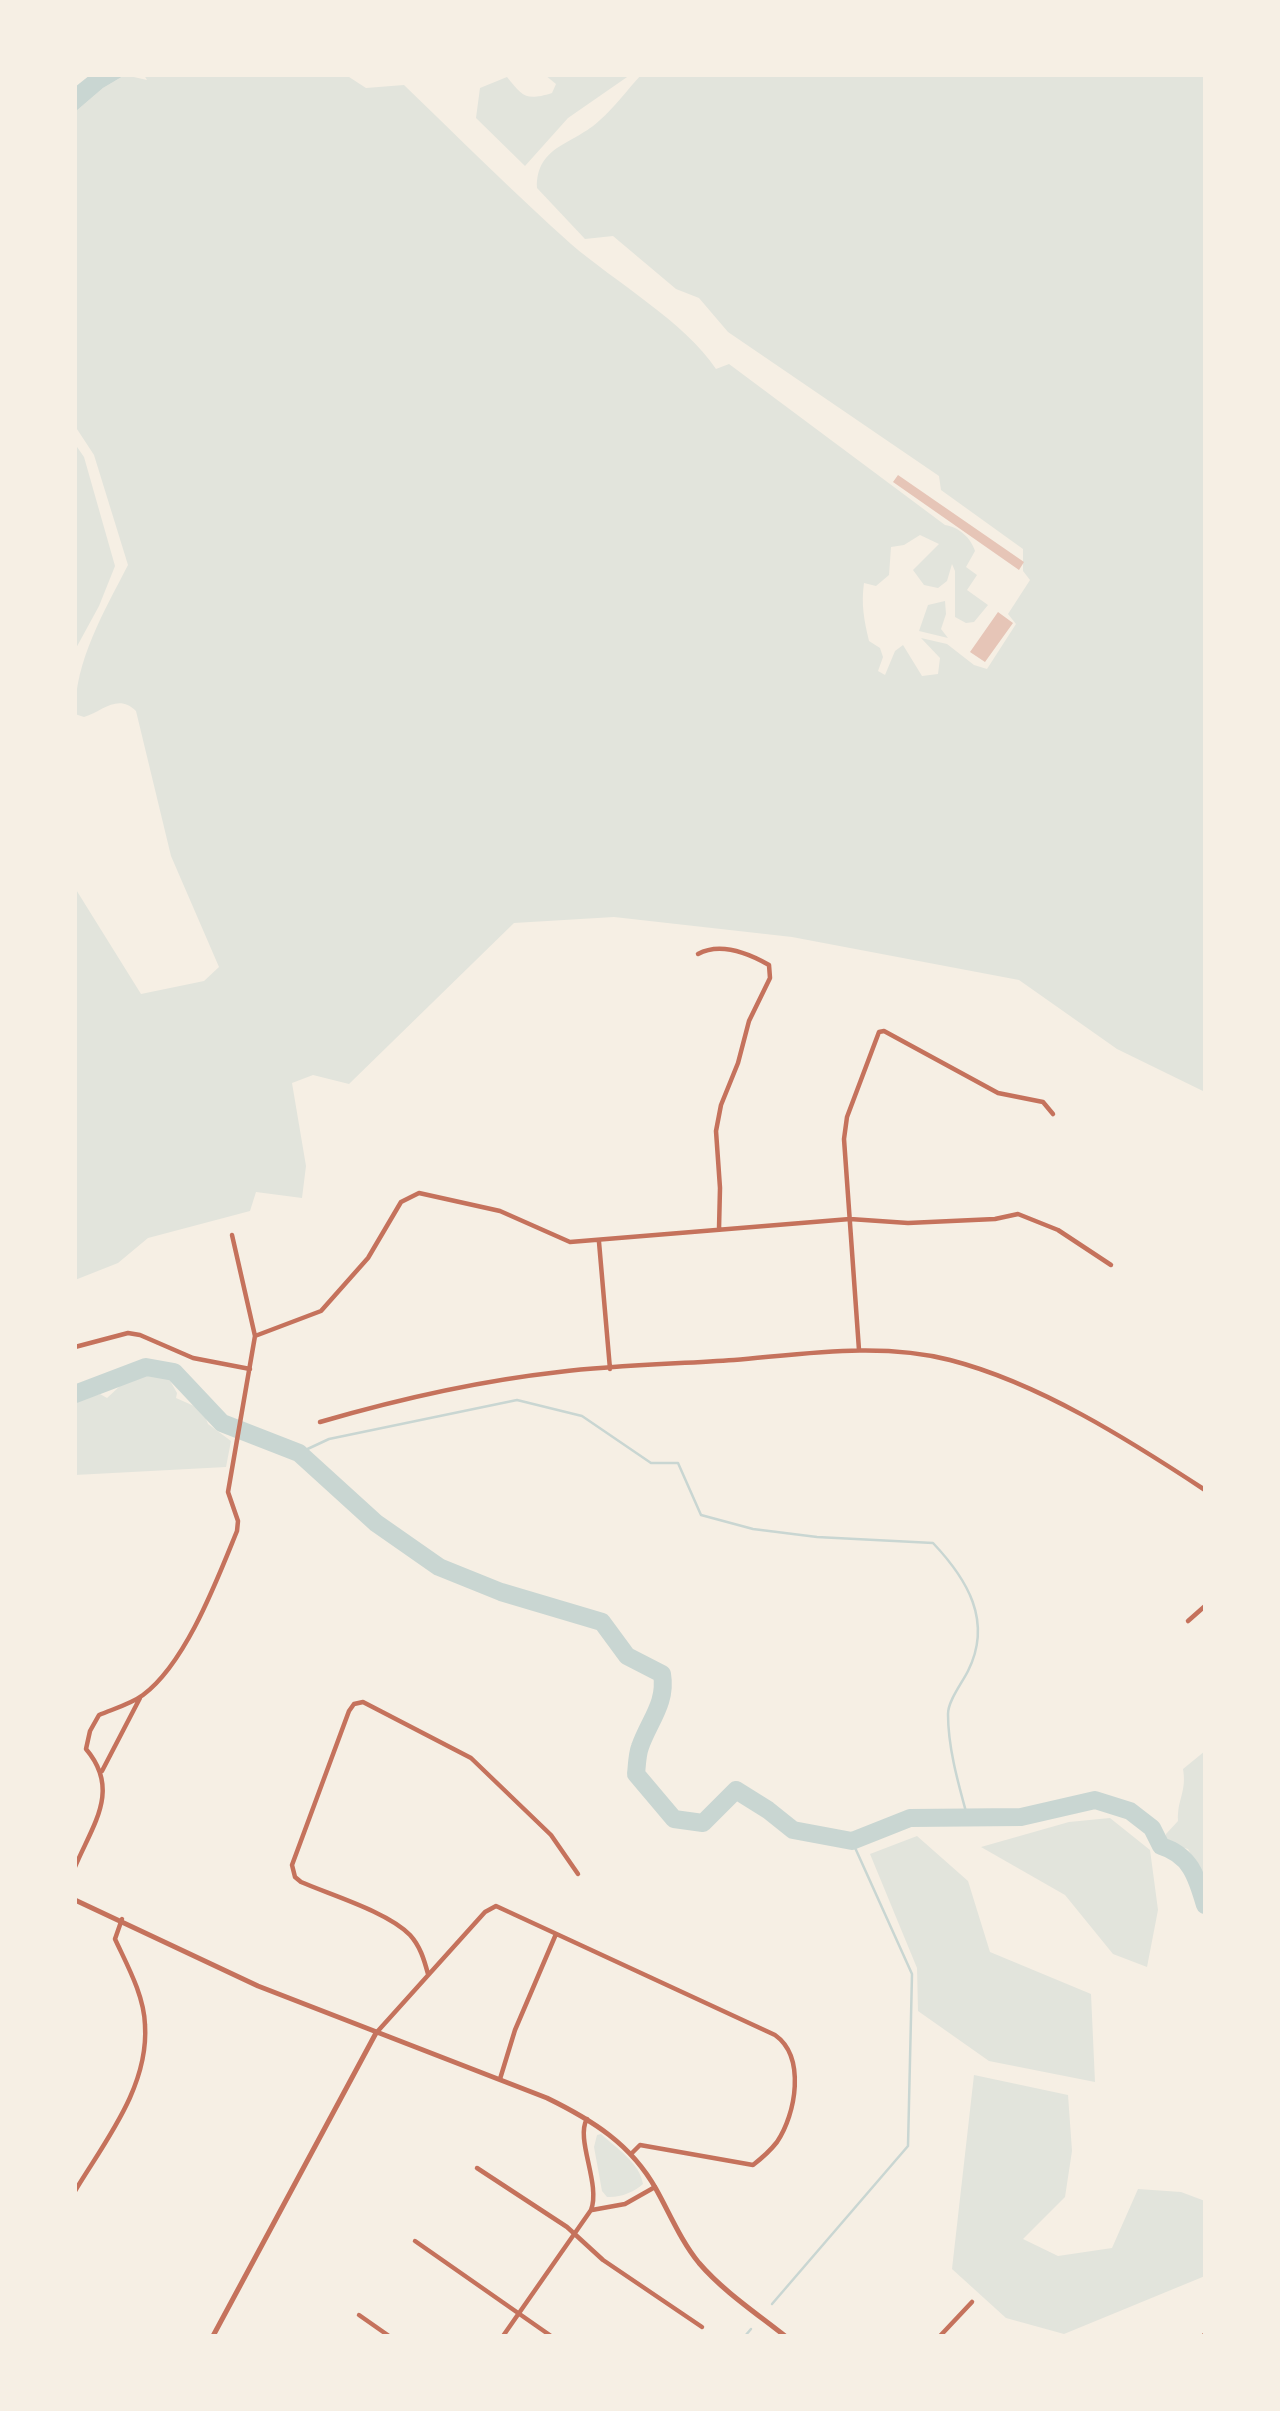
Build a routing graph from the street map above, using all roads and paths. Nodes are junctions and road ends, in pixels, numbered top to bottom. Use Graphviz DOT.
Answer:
graph roads {
  1 [pos="698,954"];
  2 [pos="1054,1114"];
  3 [pos="850,1219"];
  4 [pos="719,1229"];
  5 [pos="232,1235"];
  6 [pos="599,1242"];
  7 [pos="1111,1265"];
  8 [pos="255,1336"];
  9 [pos="75,1347"];
  10 [pos="859,1350"];
  11 [pos="250,1369"];
  12 [pos="610,1370"];
  13 [pos="320,1422"];
  14 [pos="1205,1490"];
  15 [pos="1205,1606"];
  16 [pos="1188,1621"];
  17 [pos="141,1697"];
  18 [pos="102,1772"];
  19 [pos="75,1867"];
  20 [pos="578,1874"];
  21 [pos="75,1900"];
  22 [pos="122,1919"];
  23 [pos="556,1934"];
  24 [pos="428,1974"];
  25 [pos="376,2033"];
  26 [pos="500,2080"];
  27 [pos="588,2119"];
  28 [pos="631,2154"];
  29 [pos="477,2168"];
  30 [pos="655,2187"];
  31 [pos="75,2191"];
  32 [pos="591,2210"];
  33 [pos="575,2234"];
  34 [pos="415,2241"];
  35 [pos="972,2302"];
  36 [pos="519,2313"];
  37 [pos="359,2315"];
  38 [pos="702,2327"];
  39 [pos="213,2336"];
  40 [pos="389,2336"];
  41 [pos="503,2336"];
  42 [pos="551,2336"];
  43 [pos="785,2336"];
  44 [pos="940,2336"];
  1 -- 4 [label="street"];
  2 -- 3 [label="street"];
  3 -- 4 [label="street"];
  3 -- 7 [label="street"];
  3 -- 10 [label="street"];
  4 -- 6 [label="street"];
  5 -- 8 [label="street"];
  6 -- 8 [label="street"];
  6 -- 12 [label="street"];
  8 -- 11 [label="street"];
  9 -- 11 [label="street"];
  10 -- 12 [label="street"];
  10 -- 14 [label="street"];
  11 -- 17 [label="street"];
  12 -- 13 [label="street"];
  15 -- 16 [label="street"];
  17 -- 18 [label="street"];
  17 -- 18 [label="street"];
  18 -- 19 [label="street"];
  20 -- 24 [label="street"];
  21 -- 22 [label="street"];
  22 -- 25 [label="street"];
  22 -- 31 [label="street"];
  23 -- 24 [label="street"];
  23 -- 26 [label="street"];
  23 -- 28 [label="street"];
  24 -- 25 [label="street"];
  25 -- 26 [label="street"];
  25 -- 39 [label="street"];
  26 -- 27 [label="street"];
  27 -- 28 [label="street"];
  27 -- 32 [label="street"];
  28 -- 30 [label="street"];
  29 -- 33 [label="street"];
  30 -- 32 [label="street"];
  30 -- 43 [label="street"];
  32 -- 33 [label="street"];
  33 -- 36 [label="street"];
  33 -- 38 [label="street"];
  34 -- 36 [label="street"];
  35 -- 44 [label="street"];
  36 -- 41 [label="street"];
  36 -- 42 [label="street"];
  37 -- 40 [label="street"];
}
